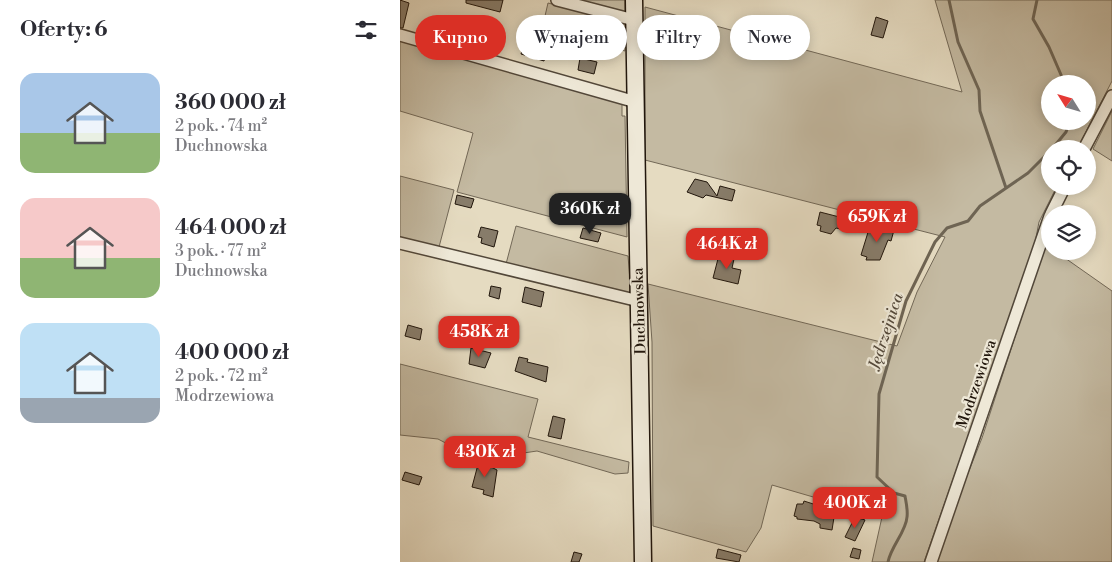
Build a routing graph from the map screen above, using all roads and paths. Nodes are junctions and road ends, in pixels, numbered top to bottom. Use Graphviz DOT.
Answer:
graph roads {
  1 [pos="558,0"];
  2 [pos="634,0"];
  3 [pos="634,20"];
  4 [pos="400,35"];
  5 [pos="1112,96"];
  6 [pos="636,102"];
  7 [pos="1089,140"];
  8 [pos="1041,241"];
  9 [pos="400,243"];
  10 [pos="639,301"];
  11 [pos="643,562"];
  12 [pos="931,562"];
  1 -- 3 [label="street"];
  2 -- 3 [label="street, Duchnowska"];
  3 -- 6 [label="street, Duchnowska"];
  4 -- 6 [label="street"];
  5 -- 7 [label="street"];
  6 -- 10 [label="street, Duchnowska"];
  8 -- 12 [label="street, Modrzewiowa"];
  9 -- 10 [label="street"];
  10 -- 11 [label="street, Duchnowska"];
}
